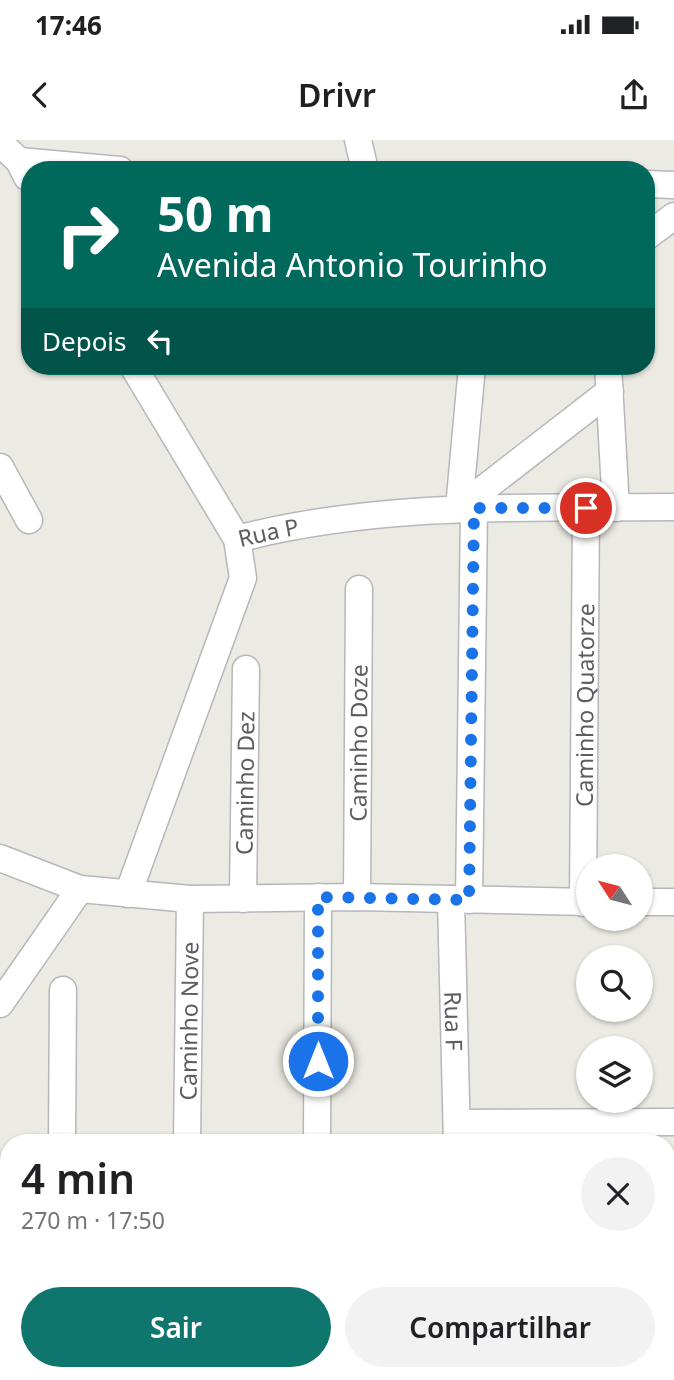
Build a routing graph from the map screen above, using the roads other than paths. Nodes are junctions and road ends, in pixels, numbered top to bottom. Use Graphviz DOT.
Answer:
graph roads {
  1 [pos="358,140"];
  2 [pos="0,143"];
  3 [pos="363,161"];
  4 [pos="21,168"];
  5 [pos="655,184"];
  6 [pos="674,185"];
  7 [pos="674,216"];
  8 [pos="655,230"];
  9 [pos="138,375"];
  10 [pos="472,375"];
  11 [pos="609,378"];
  12 [pos="0,467"];
  13 [pos="467,508"];
  14 [pos="586,508"];
  15 [pos="616,508"];
  16 [pos="674,508"];
  17 [pos="29,520"];
  18 [pos="236,539"];
  19 [pos="359,589"];
  20 [pos="246,670"];
  21 [pos="585,854"];
  22 [pos="0,858"];
  23 [pos="80,889"];
  24 [pos="128,894"];
  25 [pos="318,897"];
  26 [pos="357,897"];
  27 [pos="190,899"];
  28 [pos="243,899"];
  29 [pos="460,899"];
  30 [pos="576,902"];
  31 [pos="653,902"];
  32 [pos="674,902"];
  33 [pos="63,990"];
  34 [pos="0,1004"];
  35 [pos="674,1122"];
  36 [pos="458,1133"];
  37 [pos="62,1134"];
  38 [pos="187,1134"];
  39 [pos="317,1134"];
  1 -- 3 [label="street"];
  2 -- 4 [label="street"];
  5 -- 6 [label="street"];
  7 -- 8 [label="street"];
  9 -- 18 [label="street"];
  10 -- 13 [label="street, Rua F"];
  11 -- 13 [label="street"];
  11 -- 15 [label="street"];
  12 -- 17 [label="street"];
  13 -- 14 [label="street, Rua P"];
  13 -- 18 [label="street, Rua P"];
  13 -- 29 [label="street, Rua F"];
  14 -- 15 [label="street, Rua P"];
  14 -- 21 [label="street, Caminho Quatorze"];
  15 -- 16 [label="street, Rua P"];
  18 -- 24 [label="street, Rua P"];
  19 -- 26 [label="street, Caminho Doze"];
  20 -- 28 [label="street, Caminho Dez"];
  22 -- 23 [label="street"];
  23 -- 24 [label="street"];
  23 -- 34 [label="street"];
  24 -- 27 [label="street"];
  25 -- 26 [label="street"];
  25 -- 28 [label="street"];
  25 -- 39 [label="street"];
  26 -- 29 [label="street"];
  27 -- 28 [label="street"];
  27 -- 38 [label="street, Caminho Nove"];
  29 -- 30 [label="street"];
  29 -- 36 [label="street, Rua F"];
  31 -- 32 [label="street"];
  33 -- 37 [label="street"];
  35 -- 36 [label="street"];
}
